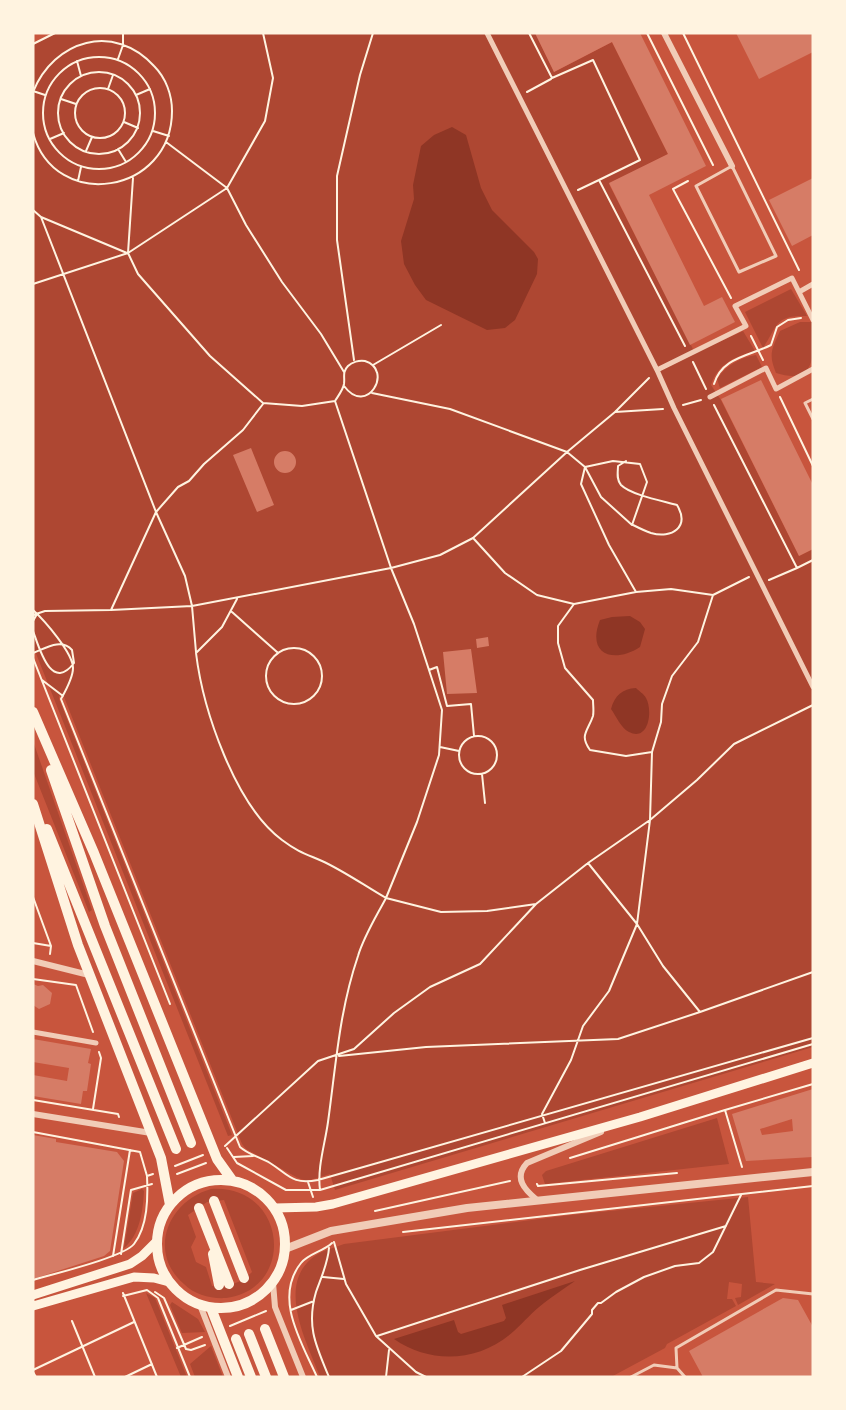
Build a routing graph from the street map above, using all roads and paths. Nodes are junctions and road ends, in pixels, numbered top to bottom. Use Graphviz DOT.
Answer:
graph roads {
  1 [pos="55,33"];
  2 [pos="123,33"];
  3 [pos="263,33"];
  4 [pos="373,33"];
  5 [pos="487,33"];
  6 [pos="529,33"];
  7 [pos="647,33"];
  8 [pos="664,33"];
  9 [pos="683,33"];
  10 [pos="33,44"];
  11 [pos="123,45"];
  12 [pos="118,60"];
  13 [pos="77,61"];
  14 [pos="113,75"];
  15 [pos="81,77"];
  16 [pos="552,78"];
  17 [pos="108,89"];
  18 [pos="150,89"];
  19 [pos="33,91"];
  20 [pos="46,95"];
  21 [pos="136,95"];
  22 [pos="519,96"];
  23 [pos="61,99"];
  24 [pos="76,105"];
  25 [pos="124,122"];
  26 [pos="138,128"];
  27 [pos="153,131"];
  28 [pos="33,133"];
  29 [pos="64,133"];
  30 [pos="169,136"];
  31 [pos="92,137"];
  32 [pos="49,139"];
  33 [pos="34,140"];
  34 [pos="166,142"];
  35 [pos="118,149"];
  36 [pos="86,152"];
  37 [pos="127,163"];
  38 [pos="732,166"];
  39 [pos="81,167"];
  40 [pos="714,168"];
  41 [pos="133,177"];
  42 [pos="694,178"];
  43 [pos="599,180"];
  44 [pos="78,181"];
  45 [pos="227,188"];
  46 [pos="568,195"];
  47 [pos="33,210"];
  48 [pos="41,217"];
  49 [pos="128,253"];
  50 [pos="64,274"];
  51 [pos="33,284"];
  52 [pos="810,286"];
  53 [pos="799,292"];
  54 [pos="735,306"];
  55 [pos="813,319"];
  56 [pos="441,325"];
  57 [pos="746,326"];
  58 [pos="759,351"];
  59 [pos="690,354"];
  60 [pos="354,362"];
  61 [pos="373,365"];
  62 [pos="766,368"];
  63 [pos="813,369"];
  64 [pos="657,370"];
  65 [pos="344,372"];
  66 [pos="344,386"];
  67 [pos="776,389"];
  68 [pos="372,393"];
  69 [pos="710,397"];
  70 [pos="813,399"];
  71 [pos="335,401"];
  72 [pos="263,404"];
  73 [pos="674,408"];
  74 [pos="615,412"];
  75 [pos="813,419"];
  76 [pos="567,452"];
  77 [pos="626,461"];
  78 [pos="813,466"];
  79 [pos="585,467"];
  80 [pos="156,512"];
  81 [pos="632,525"];
  82 [pos="473,538"];
  83 [pos="813,561"];
  84 [pos="391,568"];
  85 [pos="797,568"];
  86 [pos="757,573"];
  87 [pos="762,584"];
  88 [pos="636,592"];
  89 [pos="713,595"];
  90 [pos="237,598"];
  91 [pos="574,604"];
  92 [pos="192,606"];
  93 [pos="33,610"];
  94 [pos="111,610"];
  95 [pos="232,611"];
  96 [pos="37,614"];
  97 [pos="33,615"];
  98 [pos="33,621"];
  99 [pos="33,631"];
  100 [pos="277,652"];
  101 [pos="33,653"];
  102 [pos="196,653"];
  103 [pos="33,658"];
  104 [pos="34,664"];
  105 [pos="429,670"];
  106 [pos="42,680"];
  107 [pos="813,687"];
  108 [pos="63,696"];
  109 [pos="813,705"];
  110 [pos="33,713"];
  111 [pos="474,736"];
  112 [pos="440,747"];
  113 [pos="459,751"];
  114 [pos="652,753"];
  115 [pos="482,774"];
  116 [pos="33,796"];
  117 [pos="484,803"];
  118 [pos="33,804"];
  119 [pos="650,820"];
  120 [pos="588,863"];
  121 [pos="33,897"];
  122 [pos="386,898"];
  123 [pos="536,904"];
  124 [pos="637,924"];
  125 [pos="33,944"];
  126 [pos="51,946"];
  127 [pos="33,961"];
  128 [pos="50,964"];
  129 [pos="813,972"];
  130 [pos="89,975"];
  131 [pos="33,979"];
  132 [pos="49,982"];
  133 [pos="76,985"];
  134 [pos="173,1012"];
  135 [pos="700,1012"];
  136 [pos="33,1032"];
  137 [pos="813,1038"];
  138 [pos="577,1042"];
  139 [pos="96,1043"];
  140 [pos="813,1044"];
  141 [pos="335,1056"];
  142 [pos="813,1063"];
  143 [pos="813,1084"];
  144 [pos="725,1110"];
  145 [pos="33,1114"];
  146 [pos="542,1114"];
  147 [pos="627,1121"];
  148 [pos="545,1123"];
  149 [pos="151,1133"];
  150 [pos="191,1143"];
  151 [pos="226,1146"];
  152 [pos="176,1149"];
  153 [pos="130,1150"];
  154 [pos="570,1158"];
  155 [pos="742,1167"];
  156 [pos="685,1172"];
  157 [pos="813,1172"];
  158 [pos="147,1176"];
  159 [pos="520,1179"];
  160 [pos="742,1179"];
  161 [pos="232,1180"];
  162 [pos="318,1180"];
  163 [pos="308,1182"];
  164 [pos="813,1186"];
  165 [pos="320,1190"];
  166 [pos="311,1191"];
  167 [pos="742,1194"];
  168 [pos="537,1200"];
  169 [pos="214,1202"];
  170 [pos="170,1205"];
  171 [pos="320,1206"];
  172 [pos="200,1208"];
  173 [pos="275,1208"];
  174 [pos="375,1211"];
  175 [pos="726,1226"];
  176 [pos="328,1232"];
  177 [pos="399,1232"];
  178 [pos="157,1240"];
  179 [pos="334,1242"];
  180 [pos="329,1246"];
  181 [pos="285,1249"];
  182 [pos="112,1255"];
  183 [pos="322,1277"];
  184 [pos="244,1278"];
  185 [pos="33,1280"];
  186 [pos="344,1280"];
  187 [pos="169,1282"];
  188 [pos="273,1283"];
  189 [pos="224,1284"];
  190 [pos="137,1288"];
  191 [pos="813,1294"];
  192 [pos="33,1295"];
  193 [pos="289,1302"];
  194 [pos="33,1306"];
  195 [pos="206,1307"];
  196 [pos="275,1307"];
  197 [pos="72,1321"];
  198 [pos="134,1322"];
  199 [pos="265,1329"];
  200 [pos="215,1331"];
  201 [pos="249,1334"];
  202 [pos="376,1336"];
  203 [pos="236,1339"];
  204 [pos="184,1345"];
  205 [pos="83,1347"];
  206 [pos="177,1348"];
  207 [pos="186,1349"];
  208 [pos="389,1350"];
  209 [pos="152,1364"];
  210 [pos="677,1368"];
  211 [pos="33,1371"];
  212 [pos="36,1377"];
  213 [pos="95,1377"];
  214 [pos="125,1377"];
  215 [pos="157,1377"];
  216 [pos="190,1377"];
  217 [pos="228,1377"];
  218 [pos="238,1377"];
  219 [pos="251,1377"];
  220 [pos="266,1377"];
  221 [pos="284,1377"];
  222 [pos="303,1377"];
  223 [pos="317,1377"];
  224 [pos="329,1377"];
  225 [pos="386,1377"];
  226 [pos="426,1377"];
  227 [pos="522,1377"];
  228 [pos="630,1377"];
  229 [pos="685,1377"];
  1 -- 10 [label="path"];
  2 -- 11 [label="path"];
  3 -- 45 [label="path"];
  4 -- 60 [label="path"];
  5 -- 22 [label="street"];
  6 -- 16 [label="path"];
  7 -- 40 [label="path"];
  8 -- 38 [label="street"];
  9 -- 52 [label="path"];
  11 -- 12 [label="path"];
  11 -- 19 [label="path"];
  11 -- 30 [label="path"];
  12 -- 13 [label="path"];
  12 -- 18 [label="path"];
  13 -- 15 [label="path"];
  13 -- 20 [label="path"];
  14 -- 15 [label="path"];
  14 -- 17 [label="path"];
  14 -- 21 [label="path"];
  15 -- 23 [label="path"];
  16 -- 22 [label="path"];
  16 -- 43 [label="path"];
  17 -- 24 [label="path"];
  17 -- 25 [label="path"];
  18 -- 21 [label="path"];
  18 -- 27 [label="path"];
  19 -- 20 [label="path"];
  20 -- 32 [label="path"];
  21 -- 26 [label="path"];
  22 -- 46 [label="street"];
  23 -- 24 [label="path"];
  23 -- 29 [label="path"];
  24 -- 31 [label="path"];
  25 -- 26 [label="path"];
  25 -- 31 [label="path"];
  26 -- 35 [label="path"];
  27 -- 30 [label="path"];
  27 -- 37 [label="path"];
  28 -- 33 [label="path"];
  29 -- 32 [label="path"];
  29 -- 36 [label="path"];
  30 -- 34 [label="path"];
  31 -- 36 [label="path"];
  32 -- 39 [label="path"];
  33 -- 44 [label="path"];
  34 -- 41 [label="path"];
  34 -- 45 [label="path"];
  35 -- 36 [label="path"];
  35 -- 37 [label="path"];
  37 -- 39 [label="path"];
  38 -- 38 [label="lane"];
  39 -- 44 [label="path"];
  41 -- 44 [label="path"];
  41 -- 49 [label="path"];
  42 -- 54 [label="path"];
  43 -- 46 [label="path"];
  43 -- 59 [label="path"];
  45 -- 49 [label="path"];
  45 -- 65 [label="path"];
  46 -- 64 [label="street"];
  47 -- 48 [label="path"];
  48 -- 49 [label="path"];
  48 -- 50 [label="path"];
  49 -- 50 [label="path"];
  49 -- 72 [label="path"];
  50 -- 51 [label="path"];
  50 -- 80 [label="path"];
  52 -- 53 [label="street"];
  53 -- 54 [label="street"];
  53 -- 55 [label="street"];
  54 -- 57 [label="street"];
  55 -- 58 [label="path"];
  56 -- 61 [label="path"];
  57 -- 58 [label="path"];
  57 -- 59 [label="street"];
  58 -- 62 [label="path"];
  58 -- 69 [label="path"];
  59 -- 64 [label="street"];
  59 -- 69 [label="path"];
  60 -- 61 [label="path"];
  60 -- 65 [label="path"];
  61 -- 68 [label="path"];
  62 -- 67 [label="street"];
  62 -- 69 [label="street"];
  63 -- 67 [label="street"];
  64 -- 73 [label="street"];
  64 -- 74 [label="path"];
  65 -- 66 [label="path"];
  66 -- 68 [label="path"];
  66 -- 71 [label="path"];
  67 -- 78 [label="path"];
  68 -- 76 [label="path"];
  69 -- 73 [label="path"];
  69 -- 85 [label="path"];
  70 -- 75 [label="lane"];
  71 -- 72 [label="path"];
  71 -- 84 [label="path"];
  72 -- 80 [label="path"];
  73 -- 74 [label="path"];
  73 -- 86 [label="street"];
  74 -- 76 [label="path"];
  76 -- 79 [label="path"];
  76 -- 82 [label="path"];
  77 -- 79 [label="path"];
  77 -- 81 [label="path"];
  77 -- 81 [label="path"];
  79 -- 81 [label="path"];
  79 -- 88 [label="path"];
  80 -- 92 [label="path"];
  80 -- 94 [label="path"];
  82 -- 84 [label="path"];
  82 -- 91 [label="path"];
  83 -- 85 [label="path"];
  84 -- 90 [label="path"];
  84 -- 105 [label="path"];
  85 -- 87 [label="path"];
  86 -- 87 [label="street"];
  86 -- 89 [label="path"];
  87 -- 107 [label="street"];
  88 -- 89 [label="path"];
  88 -- 91 [label="path"];
  89 -- 114 [label="path"];
  90 -- 92 [label="path"];
  90 -- 95 [label="path"];
  91 -- 114 [label="path"];
  92 -- 94 [label="path"];
  92 -- 102 [label="path"];
  93 -- 96 [label="path"];
  94 -- 96 [label="path"];
  95 -- 100 [label="path"];
  95 -- 102 [label="path"];
  96 -- 97 [label="path"];
  96 -- 98 [label="path"];
  96 -- 108 [label="path"];
  99 -- 101 [label="path"];
  100 -- 100 [label="path"];
  102 -- 122 [label="path"];
  103 -- 104 [label="path"];
  104 -- 106 [label="path"];
  105 -- 111 [label="path"];
  105 -- 112 [label="path"];
  106 -- 108 [label="path"];
  106 -- 134 [label="path"];
  108 -- 163 [label="path"];
  109 -- 119 [label="path"];
  110 -- 150 [label="main road"];
  110 -- 161 [label="main road"];
  111 -- 113 [label="path"];
  111 -- 115 [label="path"];
  112 -- 113 [label="path"];
  112 -- 122 [label="path"];
  113 -- 115 [label="path"];
  114 -- 119 [label="path"];
  115 -- 117 [label="path"];
  116 -- 152 [label="main road"];
  118 -- 130 [label="main road"];
  119 -- 120 [label="path"];
  119 -- 124 [label="path"];
  120 -- 123 [label="path"];
  120 -- 124 [label="path"];
  121 -- 126 [label="path"];
  122 -- 123 [label="path"];
  122 -- 141 [label="path"];
  123 -- 141 [label="path"];
  124 -- 135 [label="path"];
  124 -- 138 [label="path"];
  125 -- 126 [label="path"];
  126 -- 128 [label="path"];
  127 -- 128 [label="street"];
  128 -- 130 [label="street"];
  128 -- 132 [label="path"];
  129 -- 135 [label="path"];
  130 -- 149 [label="main road"];
  131 -- 132 [label="path"];
  132 -- 133 [label="path"];
  135 -- 138 [label="path"];
  136 -- 139 [label="street"];
  137 -- 146 [label="path"];
  138 -- 141 [label="path"];
  138 -- 146 [label="path"];
  140 -- 148 [label="path"];
  141 -- 162 [label="path"];
  142 -- 147 [label="main road"];
  143 -- 144 [label="path"];
  144 -- 154 [label="path"];
  144 -- 155 [label="path"];
  145 -- 149 [label="street"];
  146 -- 148 [label="path"];
  146 -- 162 [label="path"];
  147 -- 159 [label="street"];
  147 -- 171 [label="main road"];
  148 -- 165 [label="path"];
  149 -- 170 [label="main road"];
  151 -- 166 [label="path"];
  153 -- 182 [label="path"];
  156 -- 159 [label="path"];
  157 -- 160 [label="street"];
  158 -- 182 [label="path"];
  159 -- 168 [label="street"];
  159 -- 174 [label="path"];
  160 -- 167 [label="path"];
  160 -- 168 [label="street"];
  161 -- 170 [label="main road"];
  161 -- 173 [label="main road"];
  162 -- 163 [label="path"];
  162 -- 165 [label="path"];
  163 -- 166 [label="path"];
  164 -- 167 [label="path"];
  165 -- 166 [label="path"];
  165 -- 171 [label="path"];
  166 -- 171 [label="path"];
  167 -- 175 [label="path"];
  167 -- 177 [label="path"];
  168 -- 176 [label="street"];
  169 -- 184 [label="main road"];
  170 -- 178 [label="main road"];
  171 -- 173 [label="main road"];
  172 -- 189 [label="main road"];
  173 -- 181 [label="main road"];
  175 -- 202 [label="path"];
  175 -- 227 [label="path"];
  176 -- 179 [label="path"];
  176 -- 180 [label="path"];
  176 -- 181 [label="street"];
  178 -- 187 [label="main road"];
  178 -- 192 [label="main road"];
  179 -- 180 [label="path"];
  179 -- 186 [label="path"];
  180 -- 183 [label="path"];
  180 -- 193 [label="path"];
  181 -- 188 [label="main road"];
  182 -- 185 [label="path"];
  183 -- 186 [label="path"];
  183 -- 224 [label="path"];
  186 -- 202 [label="path"];
  187 -- 194 [label="main road"];
  187 -- 195 [label="main road"];
  188 -- 195 [label="main road"];
  188 -- 196 [label="street"];
  190 -- 204 [label="path"];
  191 -- 210 [label="lane"];
  193 -- 196 [label="path"];
  193 -- 223 [label="path"];
  195 -- 200 [label="main road"];
  196 -- 200 [label="path"];
  196 -- 222 [label="street"];
  197 -- 205 [label="path"];
  198 -- 205 [label="path"];
  198 -- 206 [label="path"];
  198 -- 209 [label="path"];
  199 -- 221 [label="main road"];
  200 -- 204 [label="path"];
  200 -- 217 [label="street"];
  200 -- 218 [label="main road"];
  201 -- 220 [label="main road"];
  202 -- 208 [label="path"];
  203 -- 219 [label="main road"];
  204 -- 206 [label="path"];
  204 -- 207 [label="path"];
  205 -- 211 [label="path"];
  205 -- 213 [label="path"];
  206 -- 216 [label="path"];
  208 -- 225 [label="path"];
  208 -- 226 [label="path"];
  209 -- 214 [label="path"];
  209 -- 215 [label="path"];
  210 -- 228 [label="lane"];
  210 -- 229 [label="lane"];
  211 -- 212 [label="path"];
}
